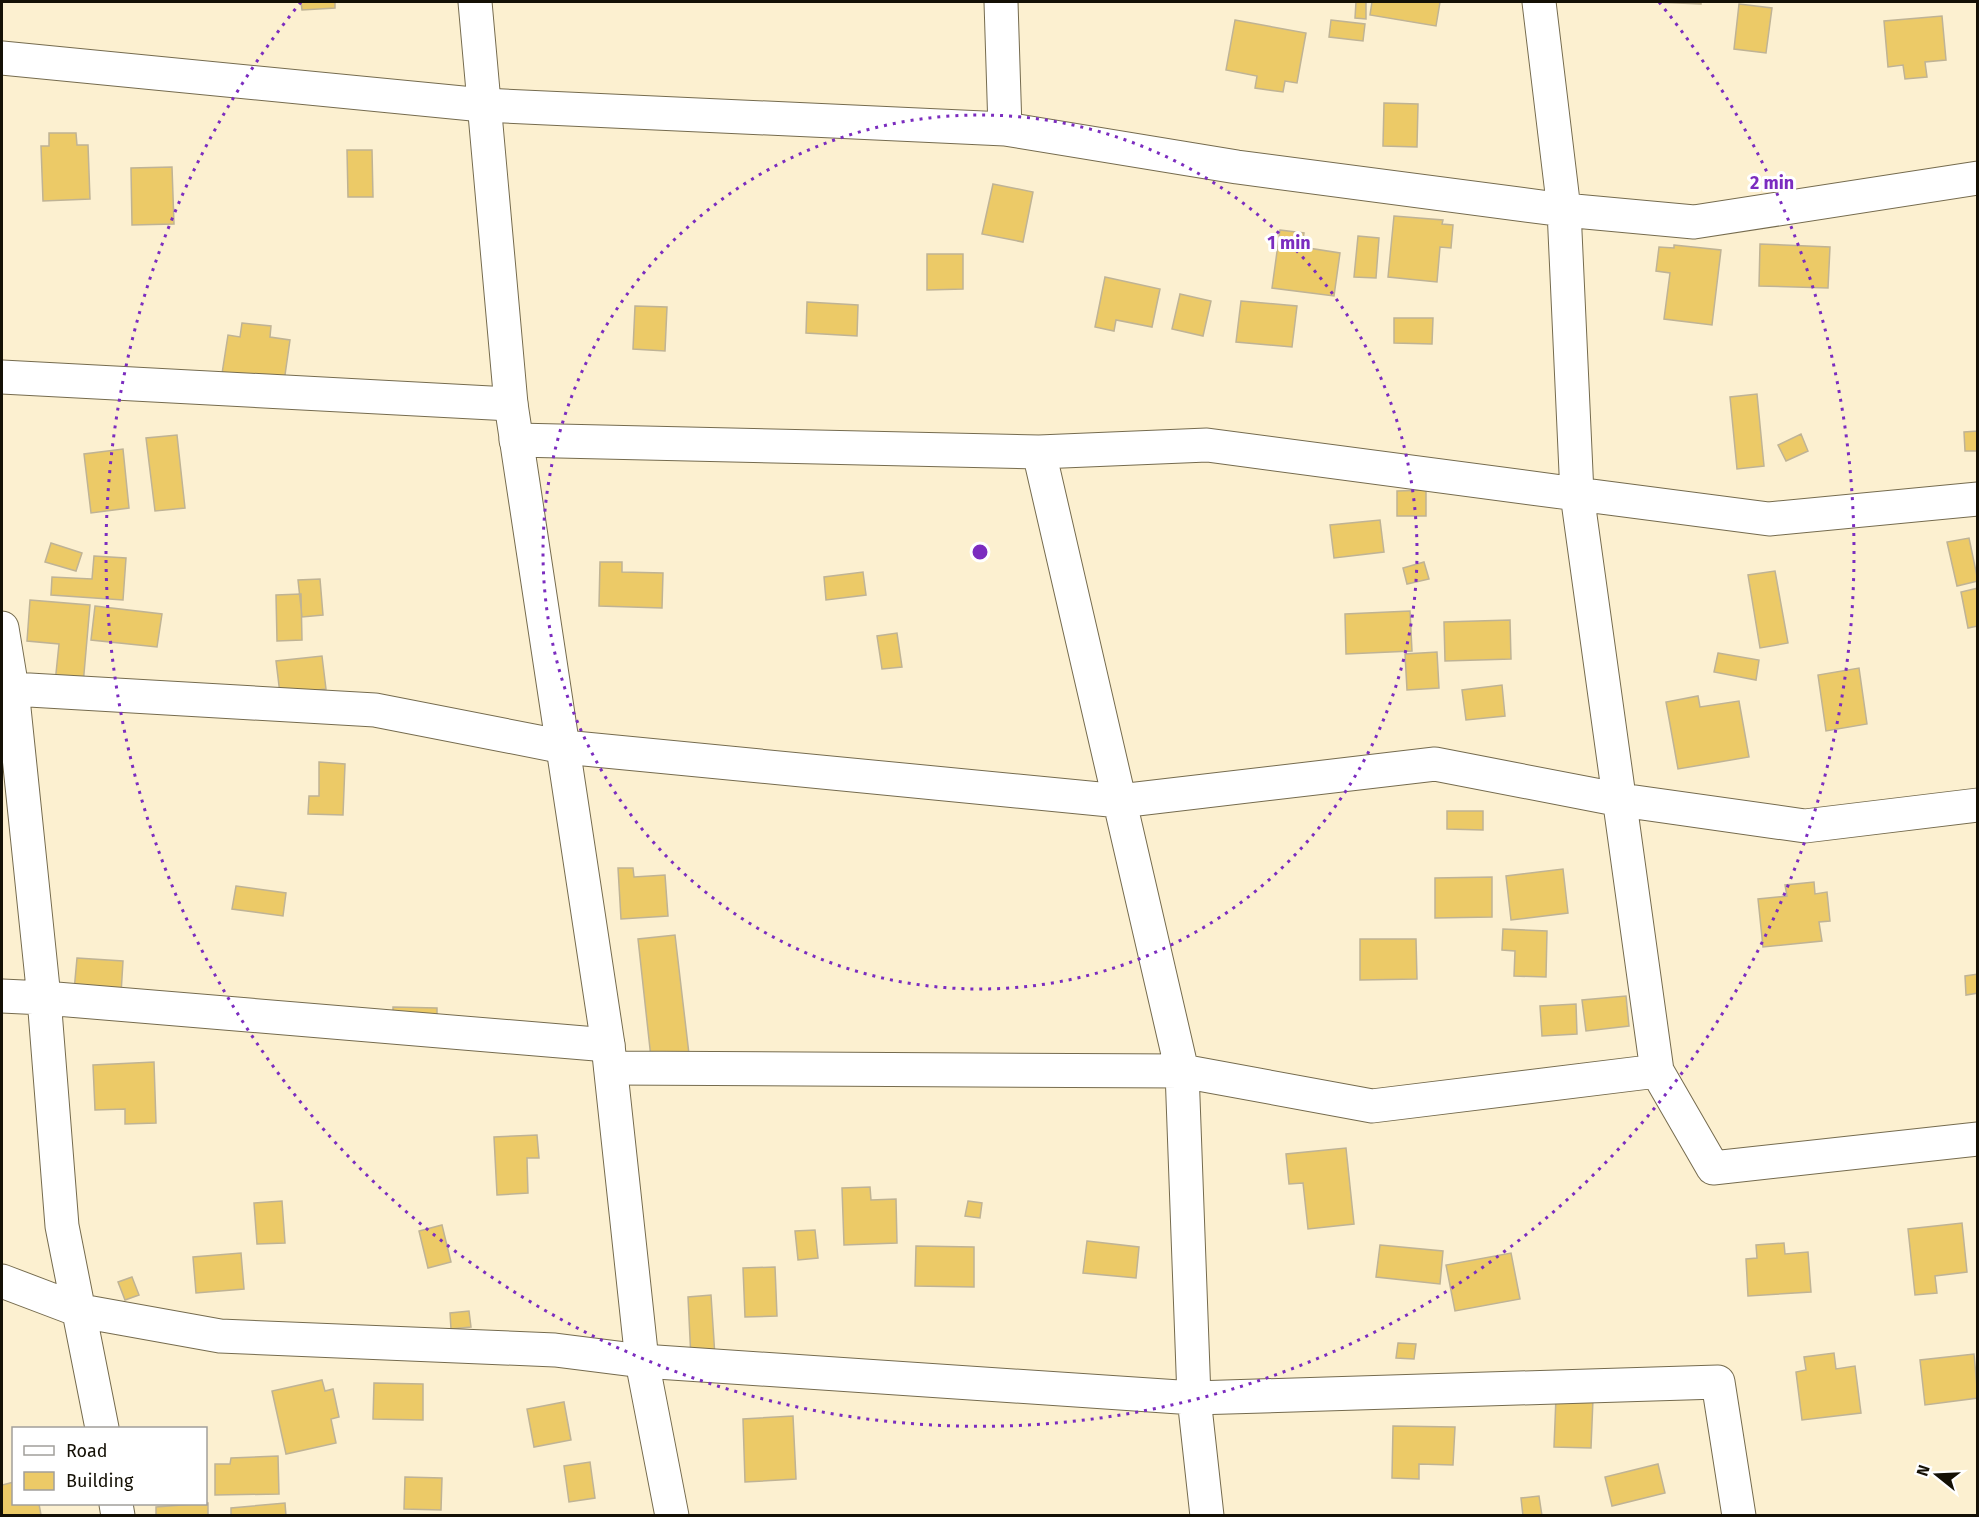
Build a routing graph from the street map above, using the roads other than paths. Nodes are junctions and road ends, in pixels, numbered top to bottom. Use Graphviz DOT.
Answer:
graph roads {
  1 [pos="475,2"];
  2 [pos="1000,2"];
  3 [pos="1539,2"];
  4 [pos="2,58"];
  5 [pos="483,105"];
  6 [pos="1005,129"];
  7 [pos="1977,178"];
  8 [pos="1564,210"];
  9 [pos="2,377"];
  10 [pos="511,404"];
  11 [pos="516,440"];
  12 [pos="1039,452"];
  13 [pos="1577,494"];
  14 [pos="1977,499"];
  15 [pos="2,628"];
  16 [pos="7,688"];
  17 [pos="564,747"];
  18 [pos="1622,800"];
  19 [pos="1120,801"];
  20 [pos="1977,805"];
  21 [pos="2,996"];
  22 [pos="44,998"];
  23 [pos="610,1057"];
  24 [pos="1182,1071"];
  25 [pos="1657,1071"];
  26 [pos="1977,1139"];
  27 [pos="2,1281"];
  28 [pos="81,1311"];
  29 [pos="642,1361"];
  30 [pos="1194,1398"];
  31 [pos="102,1427"];
  32 [pos="672,1515"];
  33 [pos="1207,1515"];
  34 [pos="1739,1515"];
  1 -- 5 [label="street"];
  2 -- 6 [label="street"];
  3 -- 8 [label="street"];
  4 -- 5 [label="street"];
  5 -- 6 [label="street"];
  5 -- 10 [label="street"];
  6 -- 8 [label="street"];
  7 -- 8 [label="street"];
  8 -- 13 [label="street"];
  9 -- 10 [label="street"];
  10 -- 11 [label="street"];
  11 -- 12 [label="street"];
  11 -- 17 [label="street"];
  12 -- 13 [label="street"];
  12 -- 19 [label="street"];
  13 -- 14 [label="street"];
  13 -- 18 [label="street"];
  15 -- 16 [label="street"];
  16 -- 17 [label="street"];
  16 -- 22 [label="street"];
  17 -- 19 [label="street"];
  17 -- 23 [label="street"];
  18 -- 19 [label="street"];
  18 -- 20 [label="street"];
  18 -- 25 [label="street"];
  19 -- 24 [label="street"];
  21 -- 22 [label="street"];
  22 -- 23 [label="street"];
  22 -- 28 [label="street"];
  23 -- 24 [label="street"];
  23 -- 29 [label="street"];
  24 -- 25 [label="street"];
  24 -- 30 [label="street"];
  25 -- 26 [label="street"];
  27 -- 28 [label="street"];
  28 -- 29 [label="street"];
  28 -- 31 [label="street"];
  29 -- 30 [label="street"];
  29 -- 32 [label="street"];
  30 -- 33 [label="street"];
  30 -- 34 [label="street"];
}
